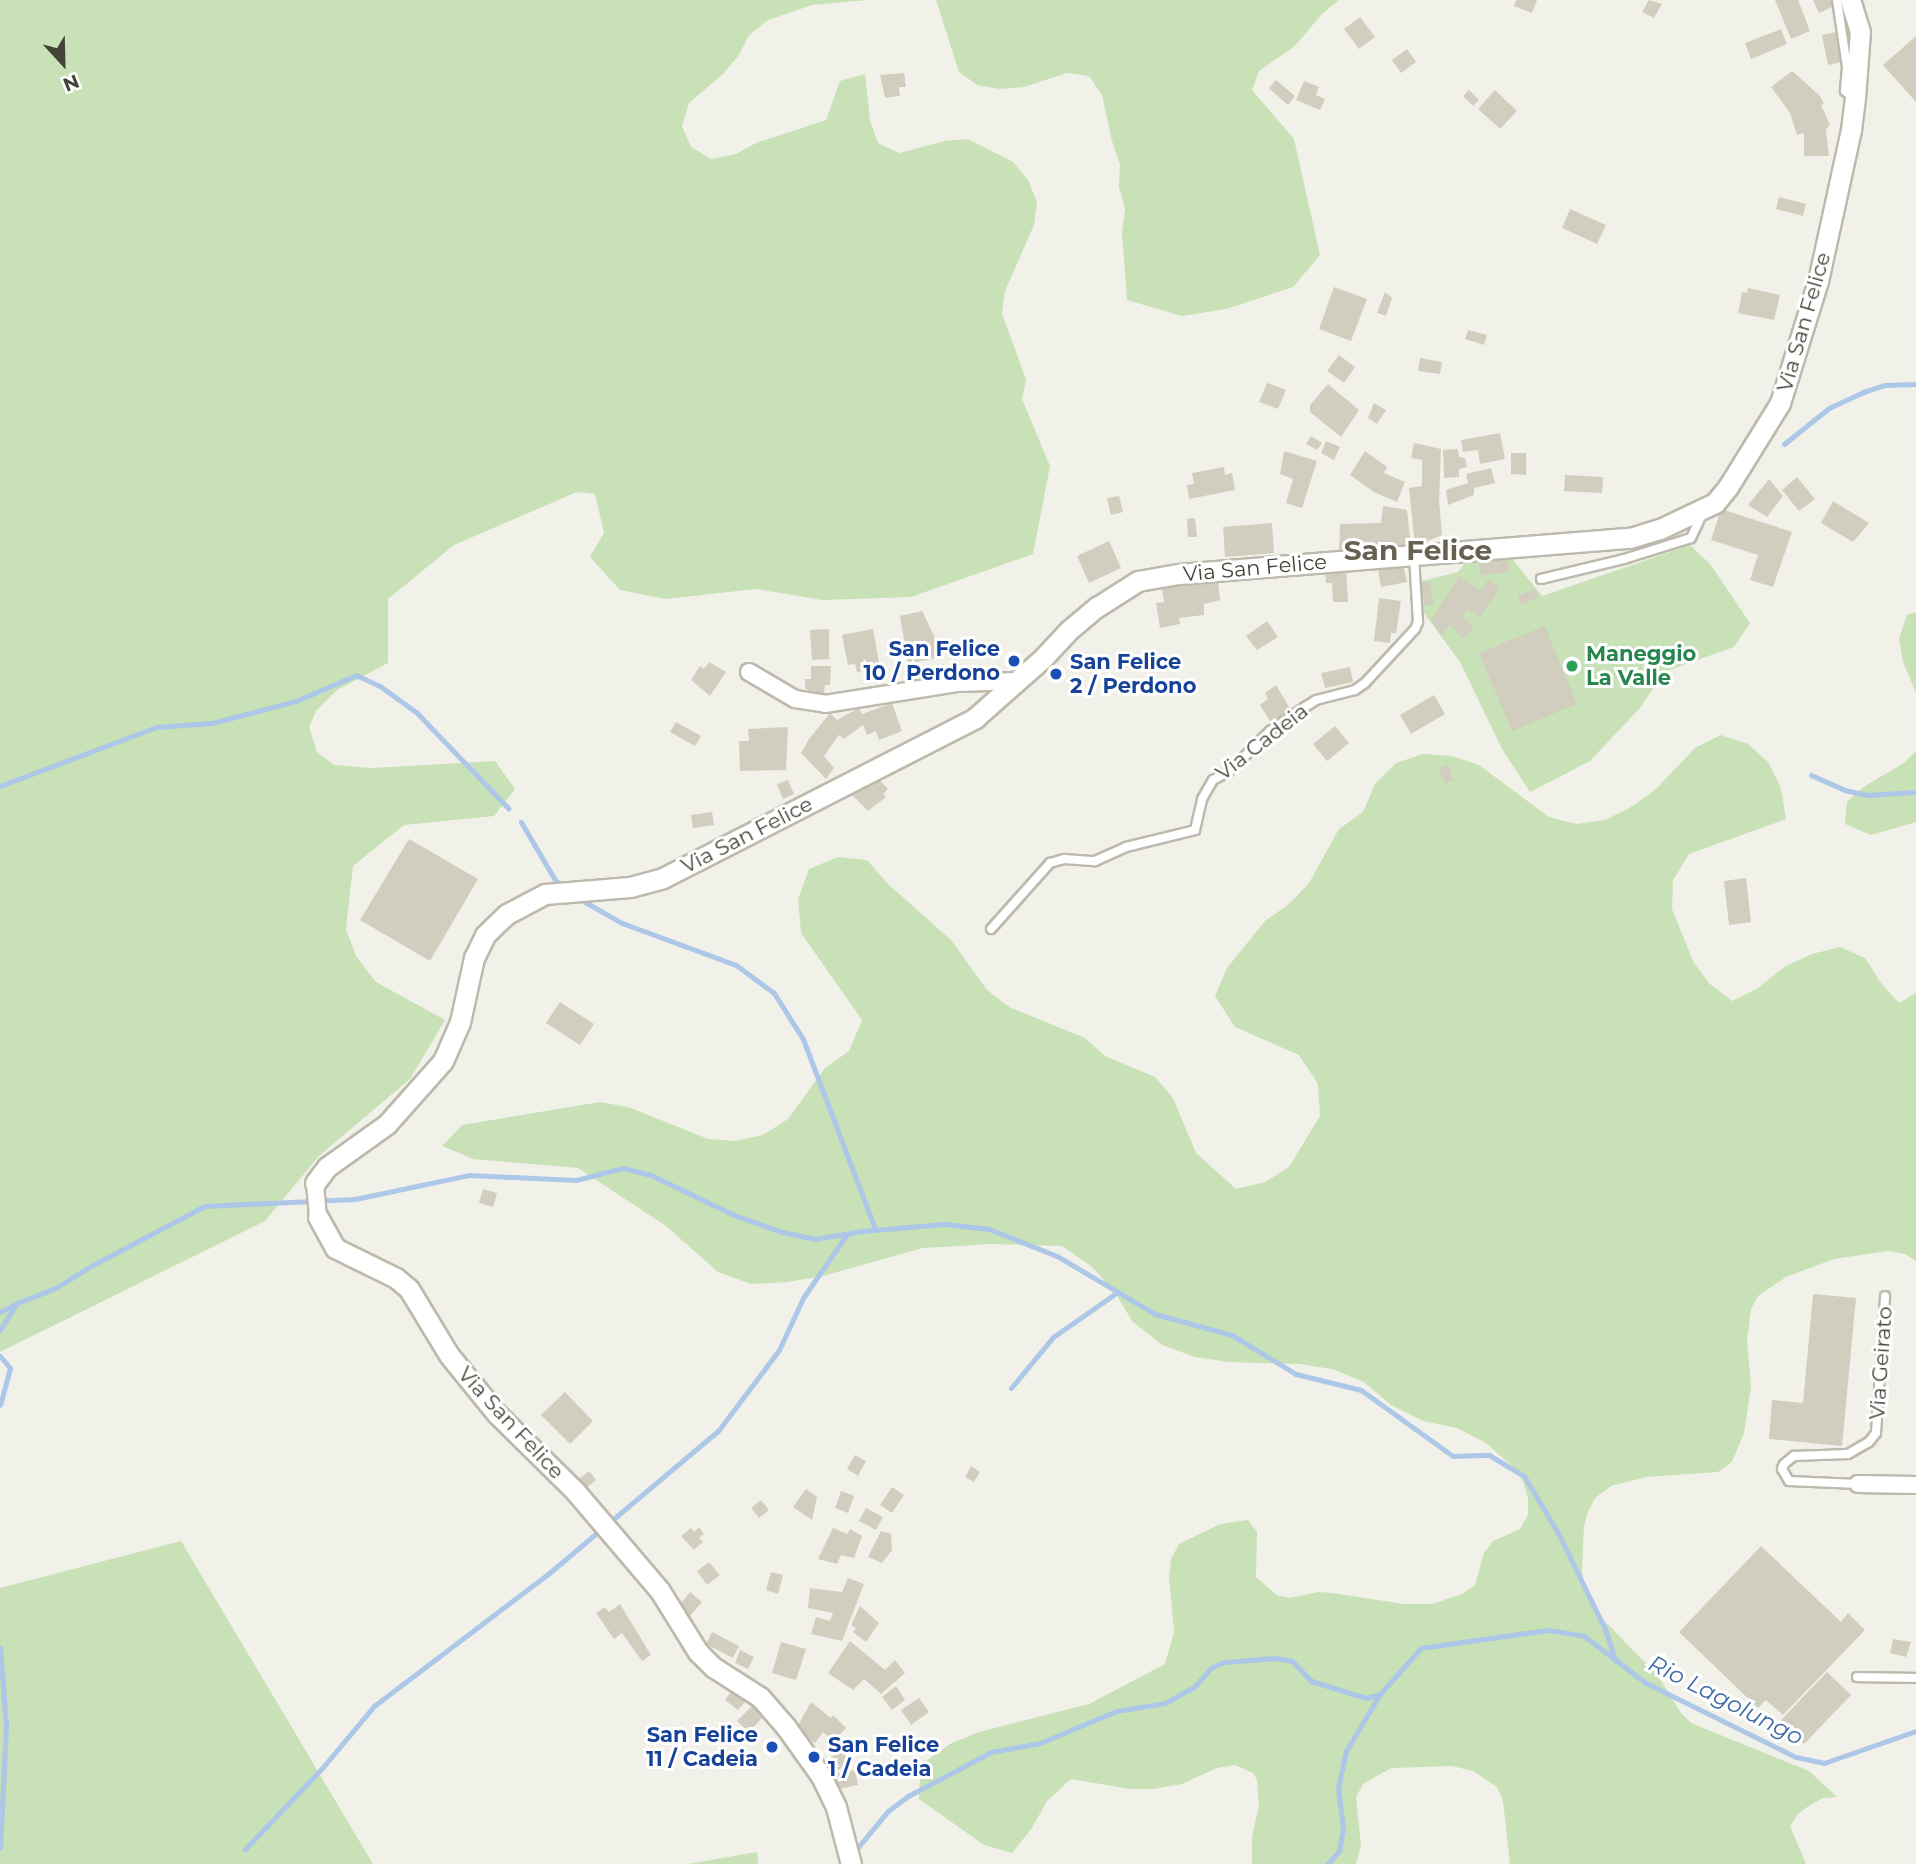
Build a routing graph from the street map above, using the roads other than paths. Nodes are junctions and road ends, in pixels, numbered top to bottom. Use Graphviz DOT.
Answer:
graph roads {
  1 [pos="1837,0"];
  2 [pos="1850,0"];
  3 [pos="1855,98"];
  4 [pos="1704,509"];
  5 [pos="1414,554"];
  6 [pos="1541,579"];
  7 [pos="749,672"];
  8 [pos="1017,681"];
  9 [pos="991,929"];
  10 [pos="315,1183"];
  11 [pos="318,1217"];
  12 [pos="1885,1296"];
  13 [pos="1858,1484"];
  14 [pos="1916,1485"];
  15 [pos="1857,1677"];
  16 [pos="1916,1678"];
  17 [pos="851,1864"];
  1 -- 3 [label="lane, Via San Felice"];
  2 -- 3 [label="street, Via San Felice"];
  3 -- 4 [label="street, Via San Felice"];
  4 -- 5 [label="street, Via San Felice"];
  4 -- 6 [label="lane"];
  5 -- 8 [label="street, Via San Felice"];
  5 -- 9 [label="lane, Via Cadeia"];
  7 -- 8 [label="street"];
  8 -- 10 [label="street, Via San Felice"];
  10 -- 11 [label="street, Via San Felice"];
  11 -- 17 [label="street, Via San Felice"];
  12 -- 13 [label="lane, Via Geirato"];
  13 -- 14 [label="street, Via Geirato"];
  15 -- 16 [label="lane"];
}
